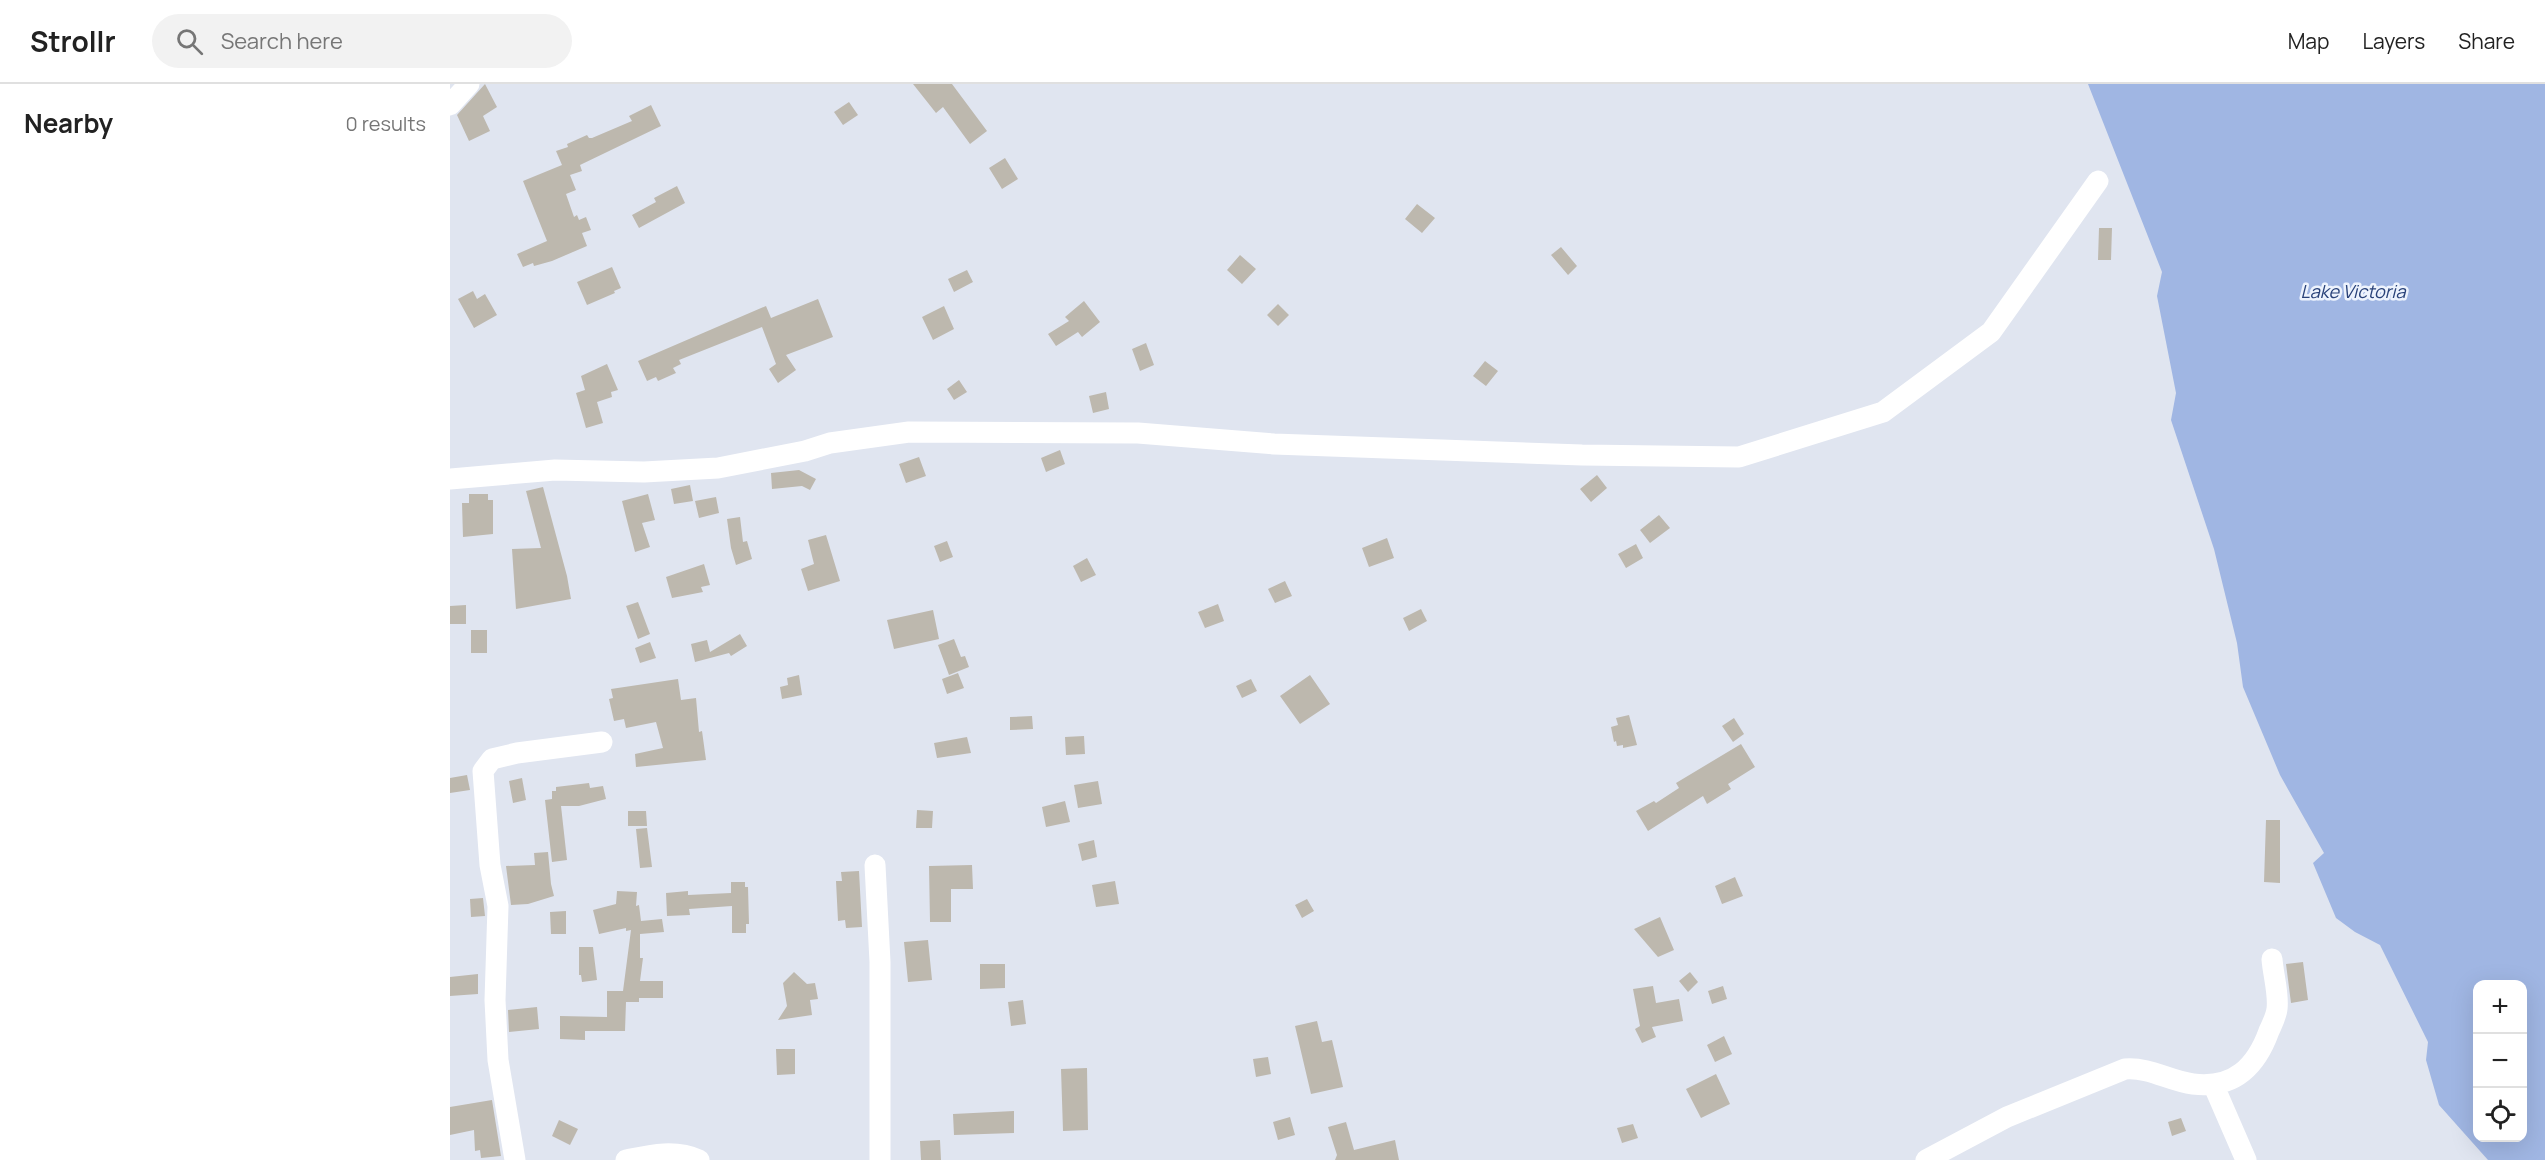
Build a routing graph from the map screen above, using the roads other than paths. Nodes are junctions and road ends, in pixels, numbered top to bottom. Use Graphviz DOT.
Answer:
graph roads {
  1 [pos="469,84"];
  2 [pos="450,105"];
  3 [pos="2098,181"];
  4 [pos="450,479"];
  5 [pos="602,742"];
  6 [pos="875,865"];
  7 [pos="2272,959"];
  8 [pos="2213,1084"];
  9 [pos="515,1160"];
  10 [pos="626,1160"];
  11 [pos="699,1160"];
  12 [pos="880,1160"];
  13 [pos="1926,1160"];
  14 [pos="2246,1160"];
  1 -- 2 [label="street"];
  3 -- 4 [label="street"];
  5 -- 9 [label="street"];
  6 -- 12 [label="street"];
  7 -- 8 [label="street"];
  8 -- 13 [label="street"];
  8 -- 14 [label="street"];
  10 -- 11 [label="street"];
}
